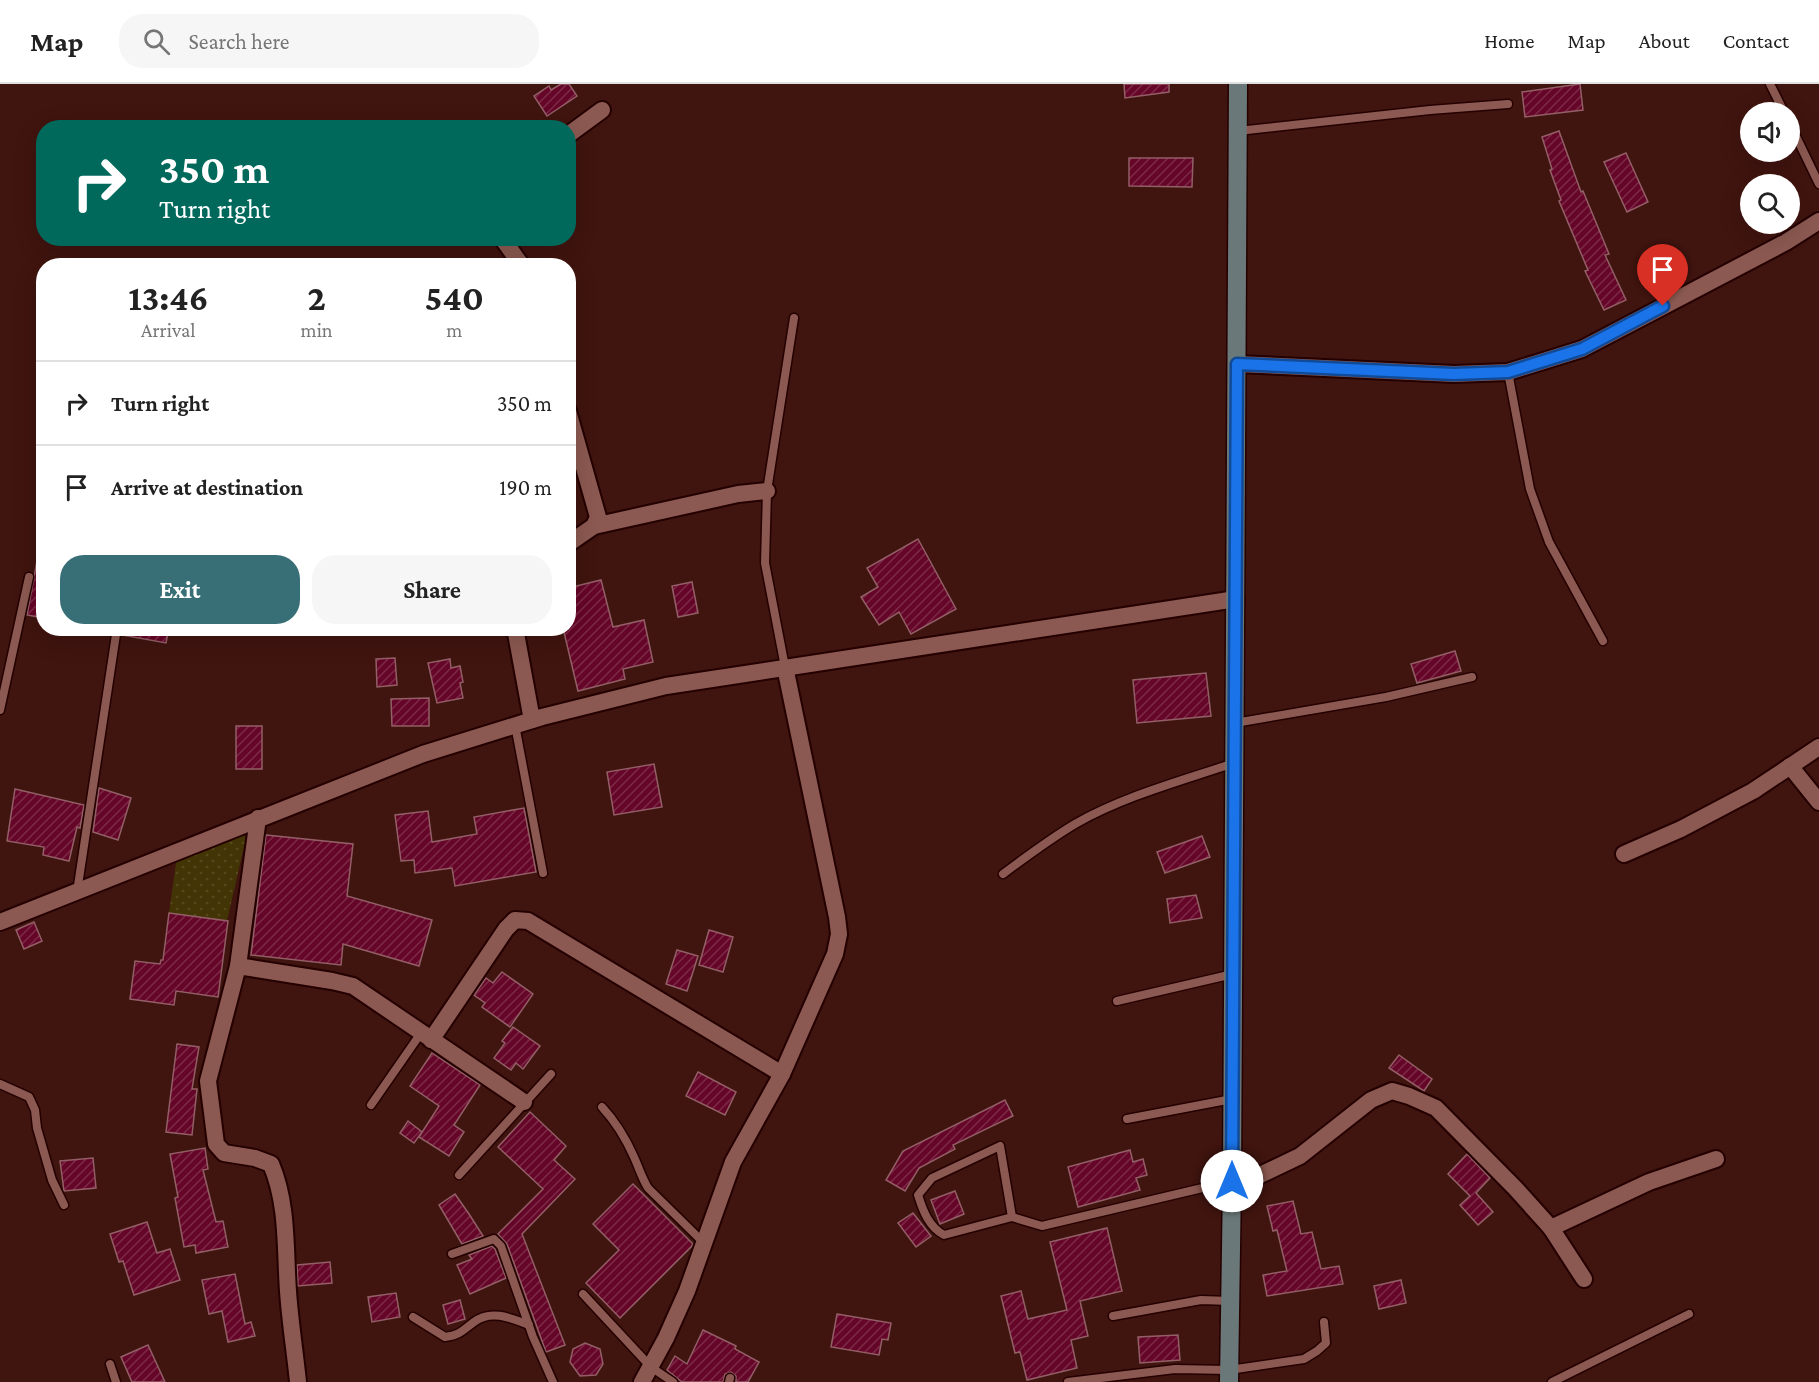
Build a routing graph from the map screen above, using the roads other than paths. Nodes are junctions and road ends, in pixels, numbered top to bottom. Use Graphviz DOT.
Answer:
graph roads {
  1 [pos="1238,84"];
  2 [pos="1770,84"];
  3 [pos="1779,102"];
  4 [pos="1508,104"];
  5 [pos="602,110"];
  6 [pos="576,129"];
  7 [pos="1238,130"];
  8 [pos="1800,145"];
  9 [pos="1819,184"];
  10 [pos="1819,221"];
  11 [pos="794,318"];
  12 [pos="1237,364"];
  13 [pos="1508,372"];
  14 [pos="576,439"];
  15 [pos="767,491"];
  16 [pos="594,526"];
  17 [pos="576,538"];
  18 [pos="29,577"];
  19 [pos="1236,599"];
  20 [pos="116,636"];
  21 [pos="516,636"];
  22 [pos="1603,641"];
  23 [pos="785,667"];
  24 [pos="1472,677"];
  25 [pos="0,710"];
  26 [pos="532,720"];
  27 [pos="1235,723"];
  28 [pos="515,725"];
  29 [pos="1819,747"];
  30 [pos="1234,763"];
  31 [pos="1790,766"];
  32 [pos="1819,802"];
  33 [pos="258,818"];
  34 [pos="1624,854"];
  35 [pos="543,873"];
  36 [pos="1004,874"];
  37 [pos="77,892"];
  38 [pos="0,922"];
  39 [pos="238,966"];
  40 [pos="1234,974"];
  41 [pos="1117,1000"];
  42 [pos="426,1037"];
  43 [pos="551,1074"];
  44 [pos="782,1074"];
  45 [pos="0,1084"];
  46 [pos="1233,1099"];
  47 [pos="525,1102"];
  48 [pos="371,1105"];
  49 [pos="603,1107"];
  50 [pos="1127,1119"];
  51 [pos="1716,1159"];
  52 [pos="459,1175"];
  53 [pos="1232,1181"];
  54 [pos="64,1205"];
  55 [pos="1012,1217"];
  56 [pos="1551,1228"];
  57 [pos="704,1243"];
  58 [pos="452,1254"];
  59 [pos="1584,1279"];
  60 [pos="583,1294"];
  61 [pos="1230,1301"];
  62 [pos="1689,1314"];
  63 [pos="1113,1316"];
  64 [pos="413,1317"];
  65 [pos="1324,1322"];
  66 [pos="529,1325"];
  67 [pos="110,1364"];
  68 [pos="651,1367"];
  69 [pos="1229,1376"];
  70 [pos="117,1382"];
  71 [pos="298,1382"];
  72 [pos="553,1382"];
  73 [pos="642,1382"];
  74 [pos="673,1382"];
  75 [pos="1068,1382"];
  76 [pos="1552,1382"];
  1 -- 7 [label="street"];
  2 -- 3 [label="lane"];
  4 -- 7 [label="lane"];
  5 -- 6 [label="street"];
  7 -- 12 [label="street"];
  8 -- 9 [label="lane"];
  10 -- 13 [label="street"];
  11 -- 15 [label="lane"];
  12 -- 13 [label="street"];
  12 -- 19 [label="street"];
  13 -- 22 [label="lane"];
  14 -- 16 [label="street"];
  15 -- 16 [label="street"];
  15 -- 23 [label="lane"];
  16 -- 17 [label="street"];
  18 -- 25 [label="lane"];
  19 -- 23 [label="street"];
  19 -- 27 [label="street"];
  20 -- 37 [label="lane"];
  21 -- 26 [label="street"];
  23 -- 26 [label="street"];
  23 -- 44 [label="street"];
  24 -- 27 [label="lane"];
  26 -- 28 [label="street"];
  27 -- 30 [label="street"];
  28 -- 33 [label="street"];
  28 -- 35 [label="lane"];
  29 -- 31 [label="street"];
  30 -- 36 [label="lane"];
  30 -- 40 [label="street"];
  31 -- 32 [label="street"];
  31 -- 34 [label="street"];
  33 -- 37 [label="street"];
  33 -- 39 [label="street"];
  37 -- 38 [label="street"];
  39 -- 42 [label="street"];
  39 -- 71 [label="street"];
  40 -- 41 [label="lane"];
  40 -- 46 [label="street"];
  42 -- 44 [label="street"];
  42 -- 47 [label="street"];
  42 -- 48 [label="lane"];
  43 -- 47 [label="lane"];
  44 -- 57 [label="street"];
  45 -- 54 [label="lane"];
  46 -- 50 [label="lane"];
  46 -- 53 [label="street"];
  47 -- 52 [label="lane"];
  49 -- 57 [label="lane"];
  51 -- 56 [label="street"];
  53 -- 55 [label="lane"];
  53 -- 56 [label="street"];
  53 -- 61 [label="street"];
  55 -- 55 [label="lane"];
  56 -- 59 [label="street"];
  57 -- 68 [label="street"];
  58 -- 66 [label="lane"];
  60 -- 68 [label="lane"];
  61 -- 63 [label="lane"];
  61 -- 69 [label="street"];
  62 -- 76 [label="lane"];
  64 -- 66 [label="lane"];
  65 -- 69 [label="lane"];
  66 -- 72 [label="lane"];
  67 -- 70 [label="lane"];
  68 -- 73 [label="street"];
  68 -- 74 [label="lane"];
  69 -- 75 [label="lane"];
}
